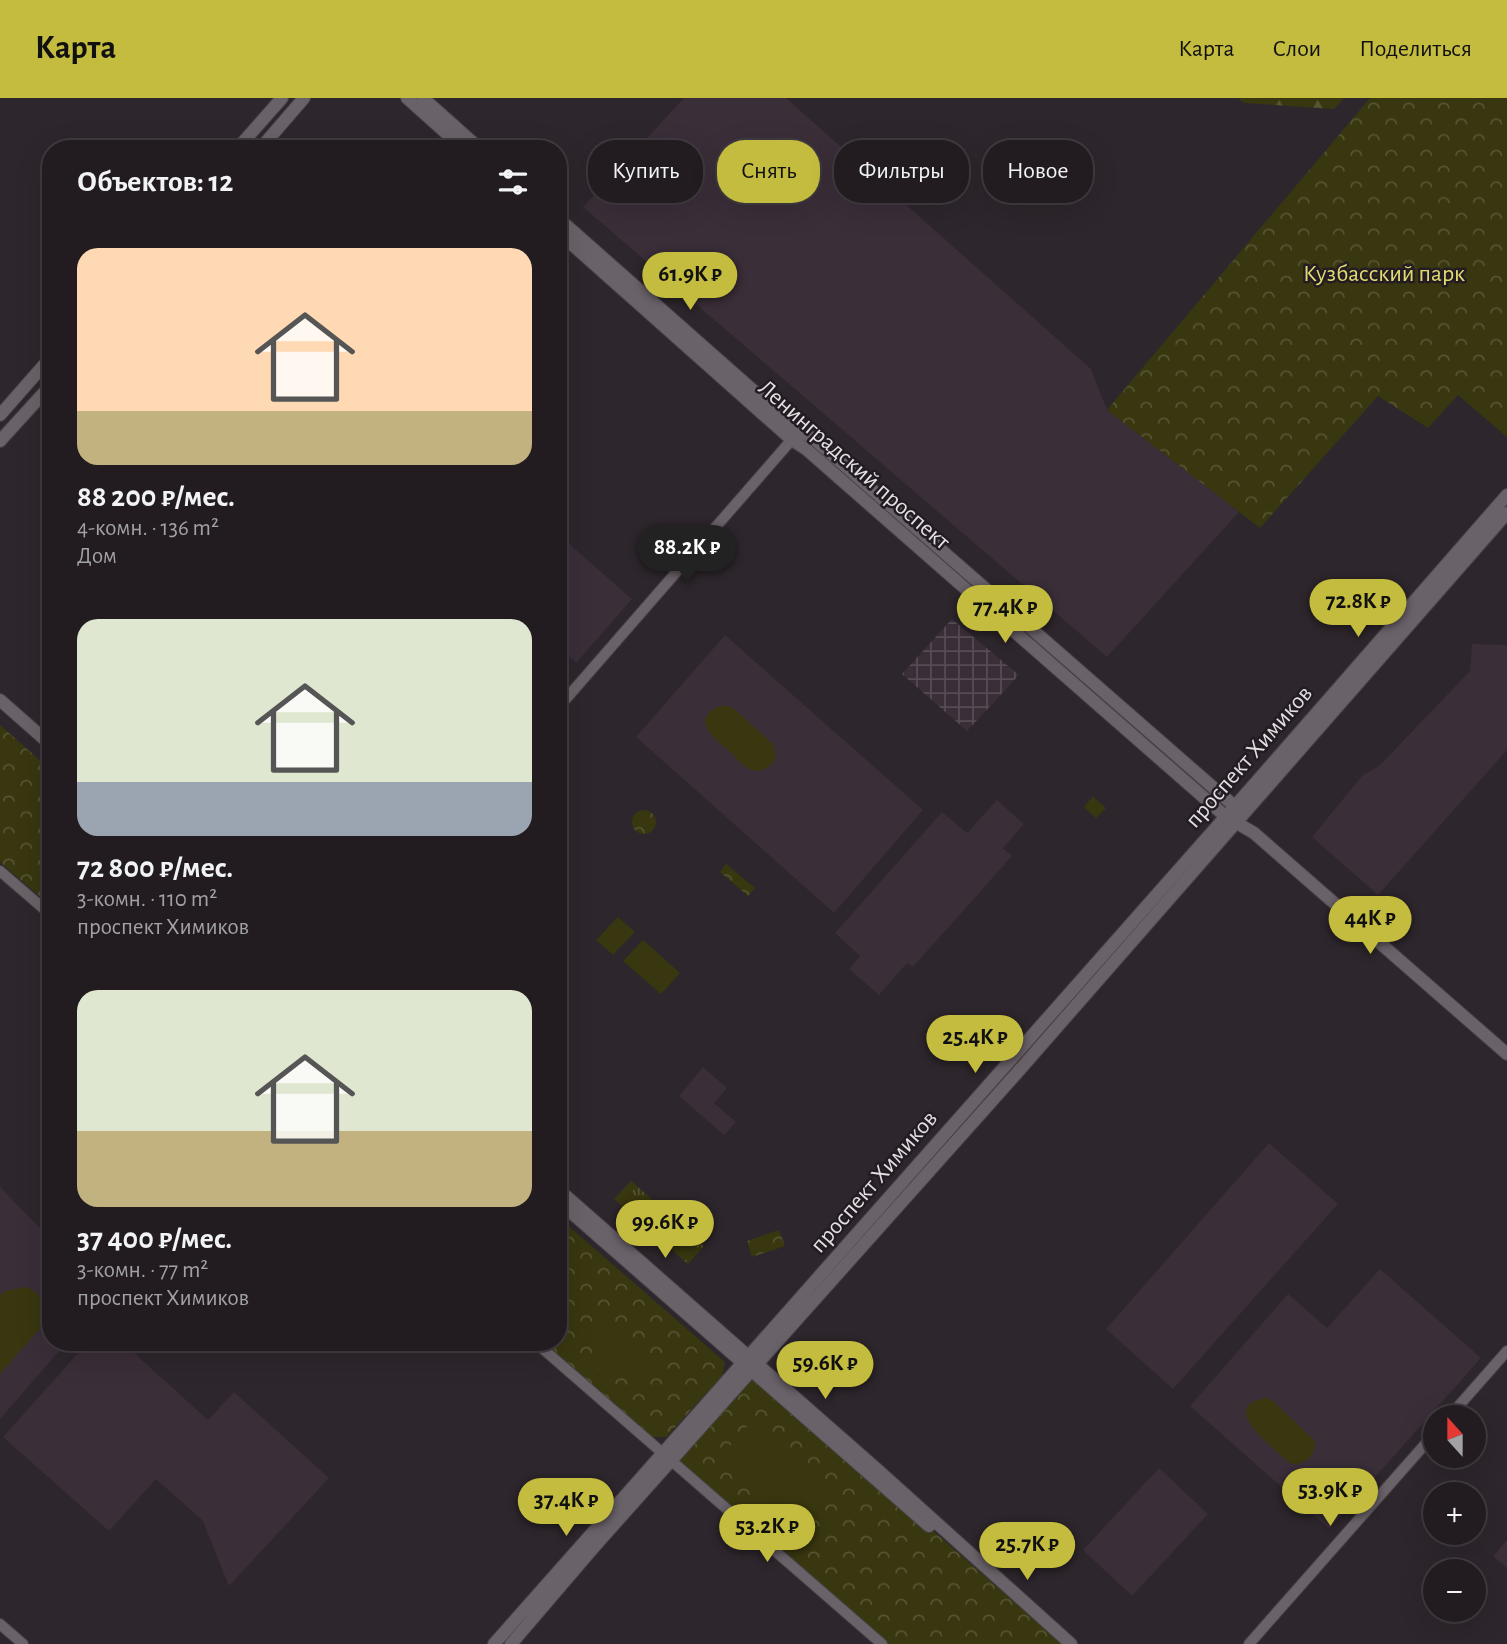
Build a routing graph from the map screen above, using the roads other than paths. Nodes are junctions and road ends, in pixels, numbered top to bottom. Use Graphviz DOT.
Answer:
graph roads {
  1 [pos="282,98"];
  2 [pos="304,98"];
  3 [pos="407,98"];
  4 [pos="423,98"];
  5 [pos="245,140"];
  6 [pos="268,140"];
  7 [pos="454,140"];
  8 [pos="470,140"];
  9 [pos="567,226"];
  10 [pos="567,240"];
  11 [pos="42,367"];
  12 [pos="42,394"];
  13 [pos="0,415"];
  14 [pos="796,436"];
  15 [pos="0,441"];
  16 [pos="1507,495"];
  17 [pos="1507,513"];
  18 [pos="567,698"];
  19 [pos="0,700"];
  20 [pos="0,709"];
  21 [pos="42,737"];
  22 [pos="42,746"];
  23 [pos="1234,815"];
  24 [pos="0,871"];
  25 [pos="42,907"];
  26 [pos="1507,1054"];
  27 [pos="567,1197"];
  28 [pos="567,1209"];
  29 [pos="545,1351"];
  30 [pos="1507,1351"];
  31 [pos="750,1363"];
  32 [pos="1459,1405"];
  33 [pos="1423,1447"];
  34 [pos="666,1457"];
  35 [pos="0,1623"];
  36 [pos="23,1644"];
  37 [pos="494,1644"];
  38 [pos="511,1644"];
  39 [pos="882,1644"];
  40 [pos="1062,1644"];
  41 [pos="1071,1644"];
  42 [pos="1249,1644"];
  1 -- 5 [label="main road"];
  2 -- 6 [label="main road"];
  3 -- 7 [label="main road"];
  4 -- 8 [label="main road"];
  9 -- 14 [label="main road, Ленинградский проспект"];
  10 -- 14 [label="main road, Ленинградский проспект"];
  11 -- 13 [label="main road"];
  12 -- 15 [label="main road"];
  14 -- 18 [label="street"];
  14 -- 23 [label="main road, Ленинградский проспект"];
  16 -- 23 [label="main road, проспект Химиков"];
  17 -- 23 [label="main road, проспект Химиков"];
  19 -- 21 [label="main road"];
  20 -- 22 [label="main road"];
  23 -- 26 [label="main road"];
  23 -- 31 [label="main road, проспект Химиков"];
  24 -- 25 [label="street"];
  27 -- 31 [label="main road"];
  28 -- 31 [label="main road"];
  29 -- 34 [label="street"];
  30 -- 32 [label="street"];
  31 -- 34 [label="main road, проспект Химиков"];
  31 -- 40 [label="main road"];
  31 -- 41 [label="main road"];
  33 -- 42 [label="street"];
  34 -- 37 [label="main road, проспект Химиков"];
  34 -- 38 [label="main road, проспект Химиков"];
  34 -- 39 [label="street"];
  35 -- 36 [label="street"];
}
